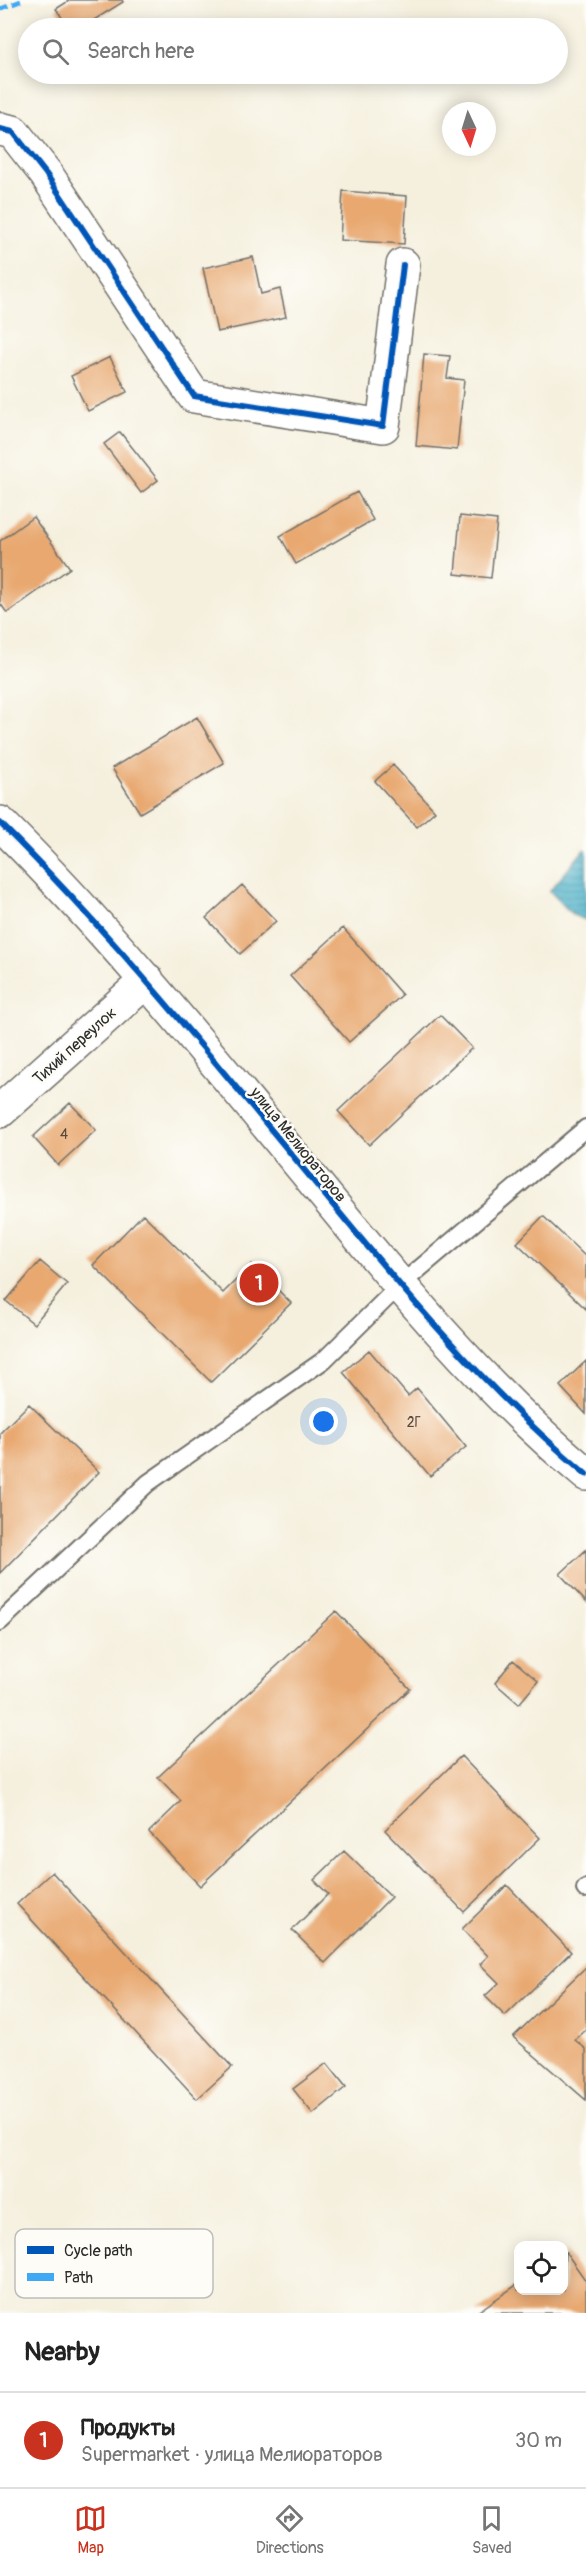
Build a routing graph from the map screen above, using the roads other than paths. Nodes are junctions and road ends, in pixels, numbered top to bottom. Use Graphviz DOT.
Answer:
graph roads {
  1 [pos="0,129"];
  2 [pos="403,265"];
  3 [pos="0,823"];
  4 [pos="147,980"];
  5 [pos="0,1111"];
  6 [pos="586,1128"];
  7 [pos="399,1286"];
  8 [pos="586,1474"];
  9 [pos="0,1622"];
  1 -- 2 [label="street"];
  3 -- 4 [label="street, улица Мелиораторов"];
  4 -- 5 [label="street, Тихий переулок"];
  4 -- 7 [label="street, улица Мелиораторов"];
  6 -- 7 [label="lane"];
  7 -- 8 [label="street, улица Мелиораторов"];
  7 -- 9 [label="lane"];
}
